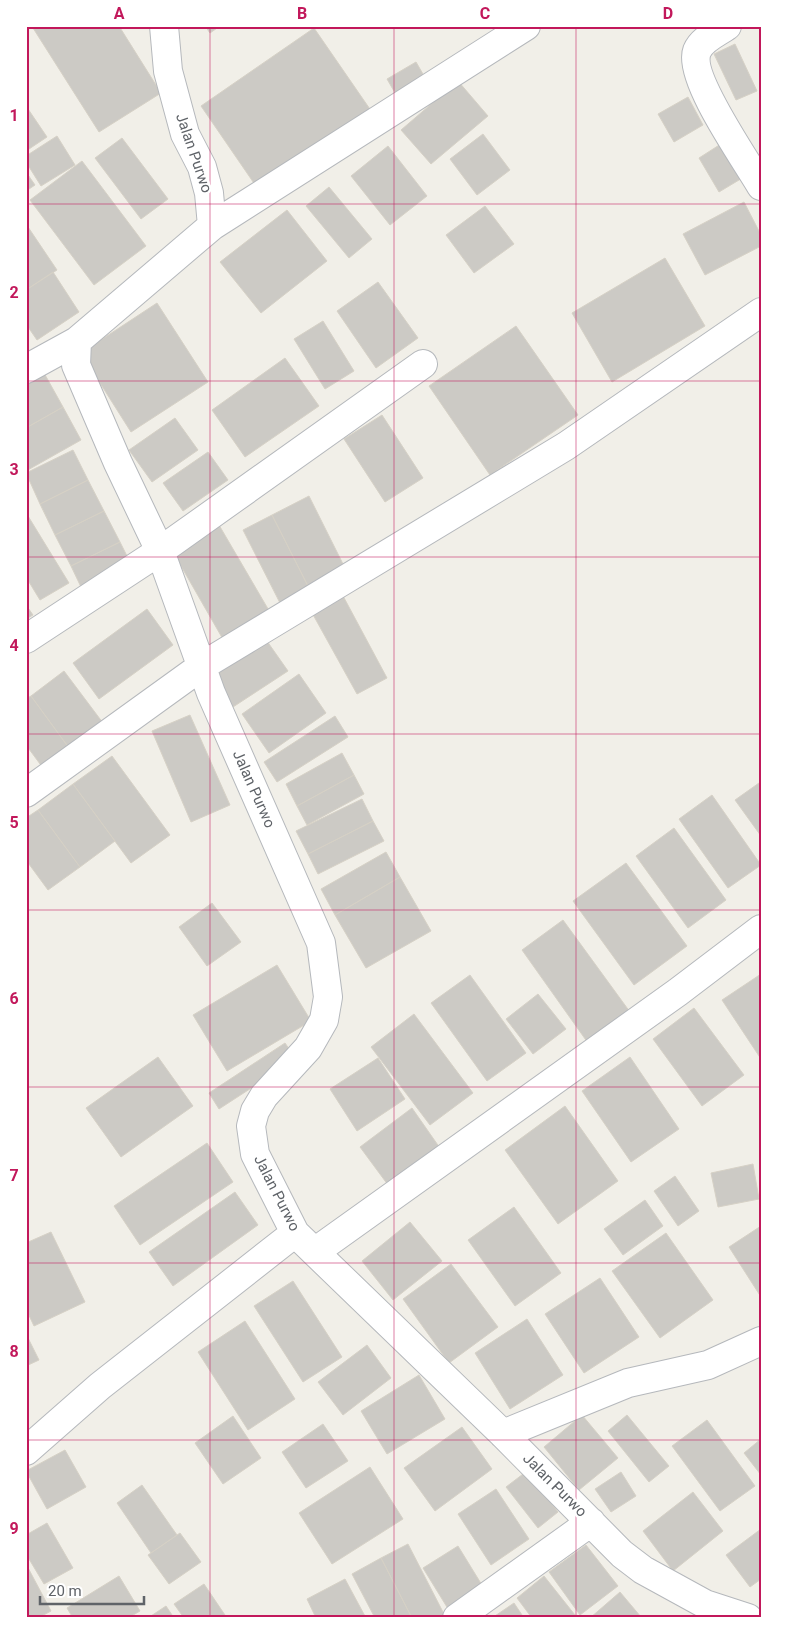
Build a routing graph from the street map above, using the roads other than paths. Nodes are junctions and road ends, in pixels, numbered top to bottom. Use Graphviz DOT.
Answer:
graph roads {
  1 [pos="164,26"];
  2 [pos="526,26"];
  3 [pos="726,26"];
  4 [pos="761,186"];
  5 [pos="212,226"];
  6 [pos="761,312"];
  7 [pos="78,341"];
  8 [pos="423,364"];
  9 [pos="26,369"];
  10 [pos="160,551"];
  11 [pos="26,639"];
  12 [pos="202,666"];
  13 [pos="26,792"];
  14 [pos="761,929"];
  15 [pos="295,1233"];
  16 [pos="316,1252"];
  17 [pos="761,1342"];
  18 [pos="504,1434"];
  19 [pos="26,1451"];
  20 [pos="591,1522"];
  21 [pos="457,1618"];
  22 [pos="748,1618"];
  1 -- 5 [label="street, Jalan Purwo"];
  2 -- 5 [label="street"];
  3 -- 4 [label="street"];
  5 -- 7 [label="street"];
  6 -- 12 [label="street"];
  7 -- 9 [label="street"];
  7 -- 10 [label="street, Jalan Purwo"];
  8 -- 10 [label="street"];
  10 -- 11 [label="street"];
  10 -- 12 [label="street, Jalan Purwo"];
  12 -- 13 [label="street"];
  12 -- 15 [label="street, Jalan Purwo"];
  14 -- 16 [label="street"];
  15 -- 16 [label="street, Jalan Purwo"];
  15 -- 19 [label="street"];
  16 -- 18 [label="street, Jalan Purwo"];
  17 -- 18 [label="street"];
  18 -- 20 [label="street, Jalan Purwo"];
  20 -- 21 [label="street"];
  20 -- 22 [label="street, Jalan Purwo"];
}
